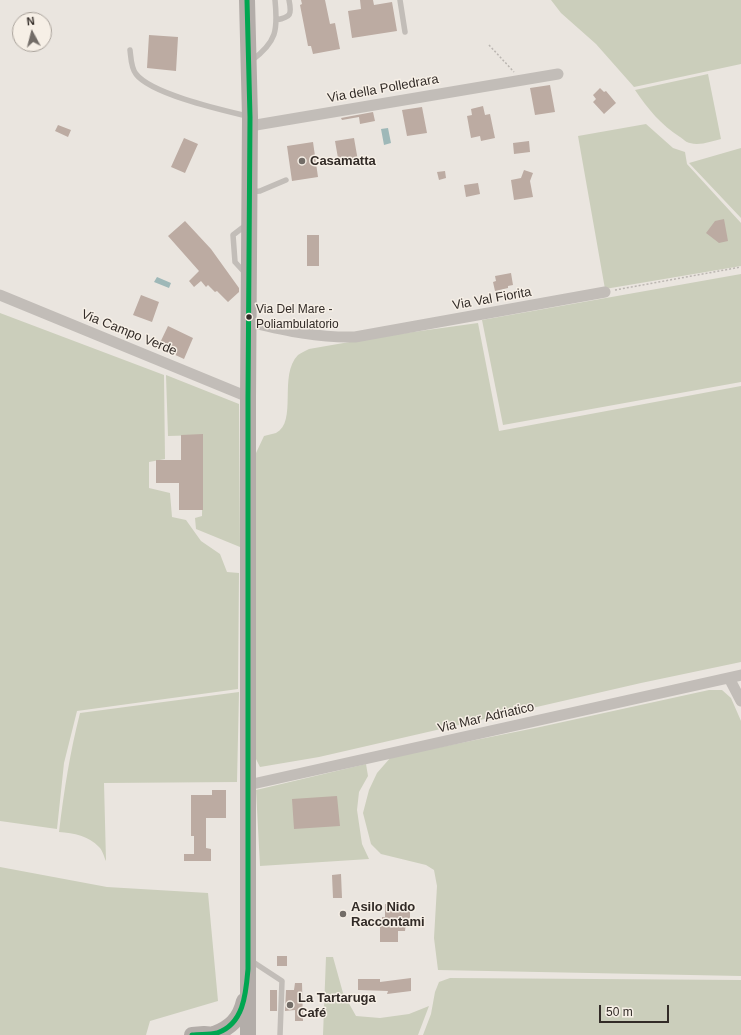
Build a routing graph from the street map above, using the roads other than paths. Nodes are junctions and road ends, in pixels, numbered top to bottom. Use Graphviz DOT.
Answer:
graph roads {
  1 [pos="247,0"];
  2 [pos="275,0"];
  3 [pos="289,0"];
  4 [pos="400,0"];
  5 [pos="276,20"];
  6 [pos="405,32"];
  7 [pos="130,50"];
  8 [pos="249,62"];
  9 [pos="558,74"];
  10 [pos="250,122"];
  11 [pos="286,180"];
  12 [pos="250,192"];
  13 [pos="605,292"];
  14 [pos="0,295"];
  15 [pos="249,322"];
  16 [pos="248,397"];
  17 [pos="741,675"];
  18 [pos="729,678"];
  19 [pos="741,701"];
  20 [pos="248,785"];
  21 [pos="248,958"];
  22 [pos="247,978"];
  23 [pos="192,1035"];
  24 [pos="215,1035"];
  25 [pos="248,1035"];
  26 [pos="280,1035"];
  1 -- 8 [label="main road"];
  2 -- 5 [label="lane"];
  3 -- 5 [label="lane"];
  4 -- 6 [label="lane"];
  5 -- 8 [label="lane"];
  7 -- 10 [label="lane"];
  8 -- 10 [label="main road"];
  9 -- 10 [label="street, Via della Polledrara"];
  10 -- 12 [label="main road"];
  11 -- 12 [label="lane"];
  12 -- 15 [label="main road"];
  13 -- 15 [label="street, Via Val Fiorita"];
  14 -- 16 [label="street, Via Campo Verde"];
  15 -- 16 [label="main road"];
  16 -- 20 [label="main road"];
  17 -- 18 [label="street, Via Mar Adriatico"];
  18 -- 19 [label="street"];
  18 -- 20 [label="street, Via Mar Adriatico"];
  20 -- 21 [label="main road"];
  21 -- 22 [label="main road"];
  21 -- 26 [label="lane"];
  22 -- 24 [label="main road"];
  22 -- 25 [label="main road"];
  23 -- 24 [label="main road"];
}
